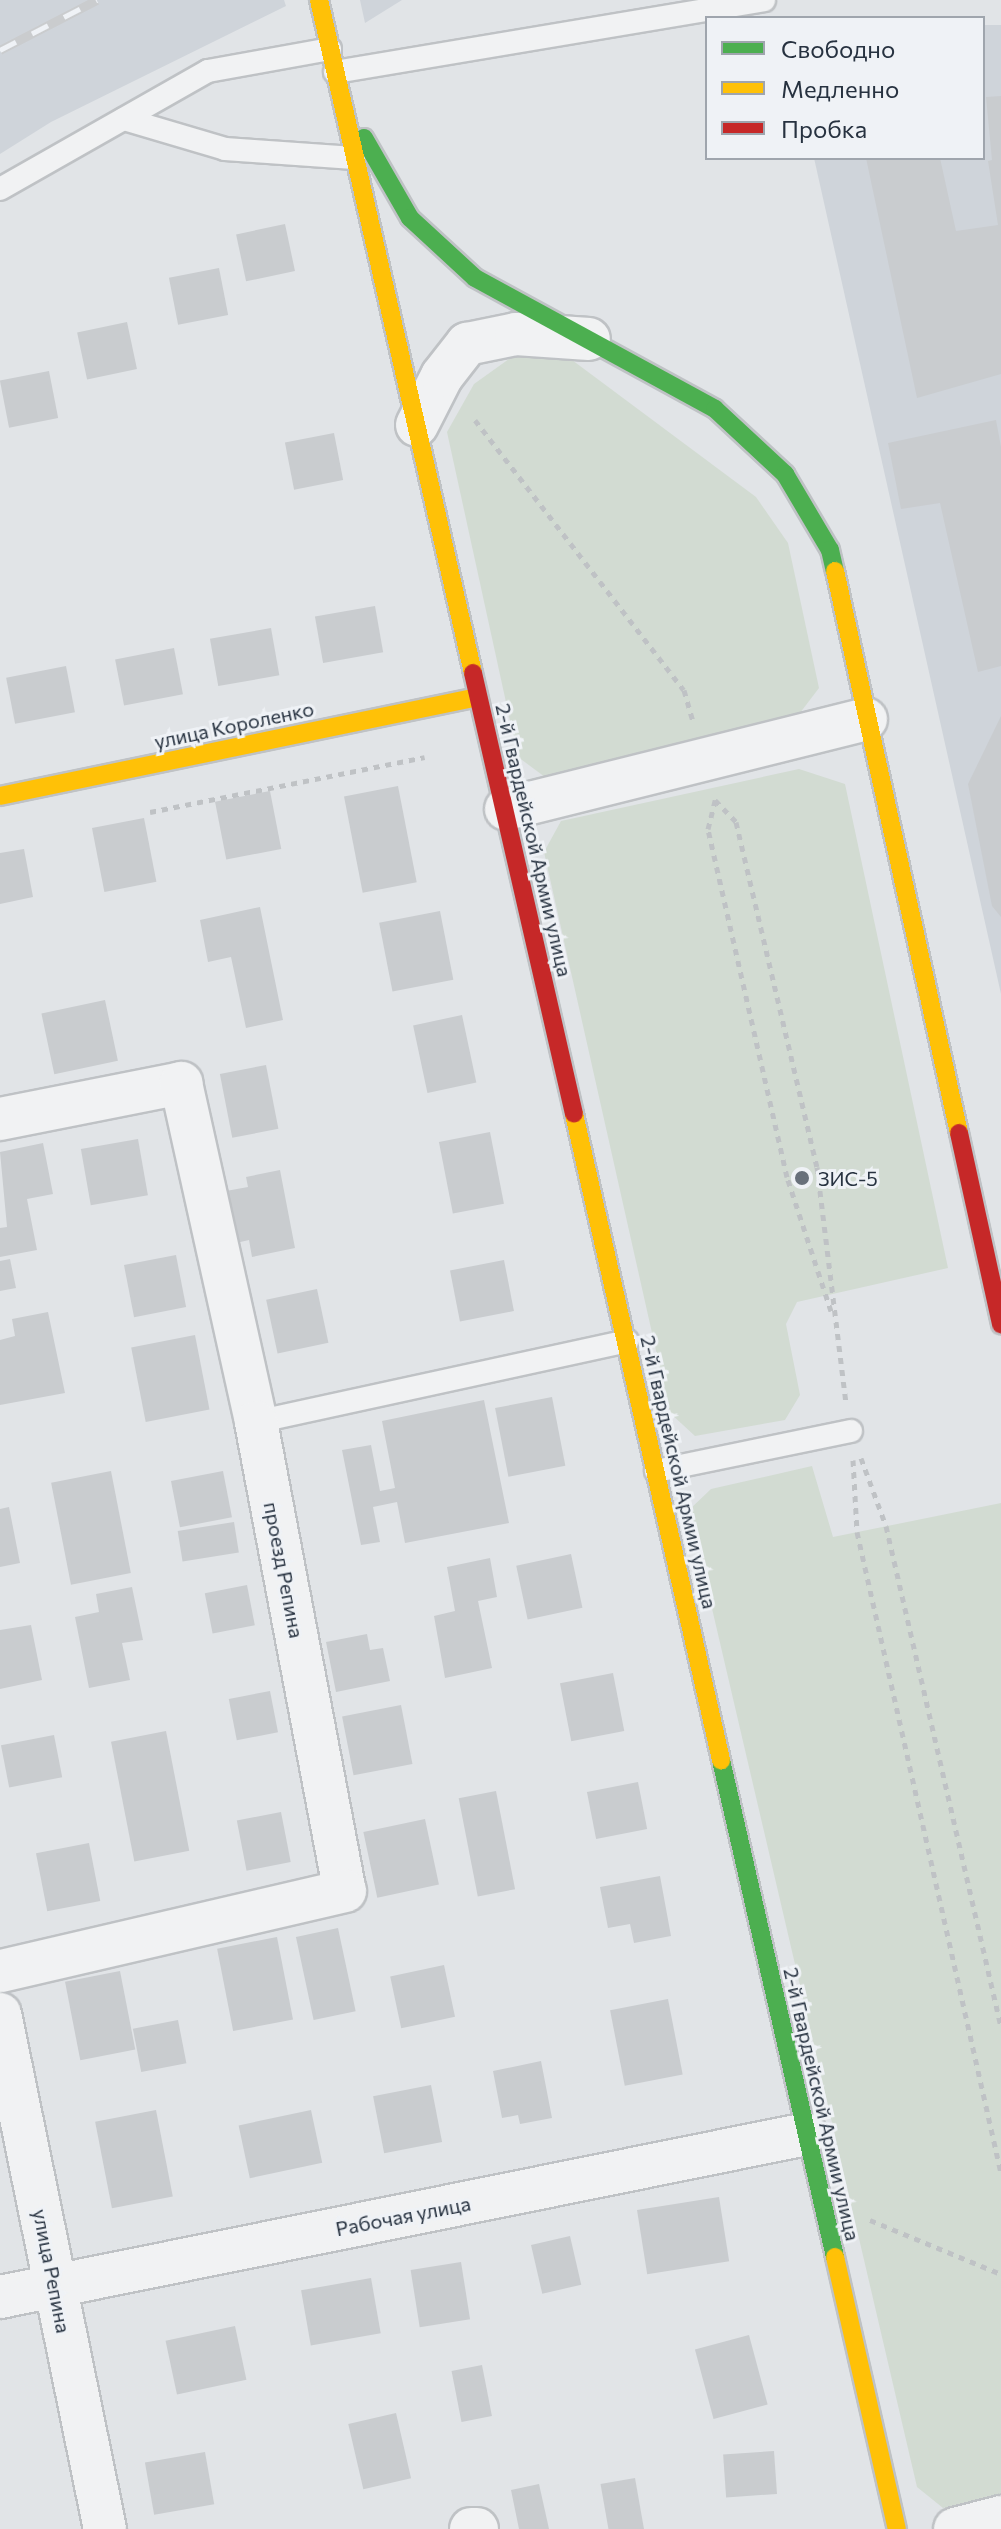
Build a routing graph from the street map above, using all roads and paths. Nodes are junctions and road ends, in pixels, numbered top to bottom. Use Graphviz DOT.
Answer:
graph roads {
  1 [pos="319,0"];
  2 [pos="764,0"];
  3 [pos="330,49"];
  4 [pos="335,72"];
  5 [pos="341,98"];
  6 [pos="124,119"];
  7 [pos="354,158"];
  8 [pos="0,189"];
  9 [pos="589,339"];
  10 [pos="475,420"];
  11 [pos="417,425"];
  12 [pos="477,697"];
  13 [pos="866,719"];
  14 [pos="425,757"];
  15 [pos="703,759"];
  16 [pos="0,796"];
  17 [pos="715,800"];
  18 [pos="506,809"];
  19 [pos="137,814"];
  20 [pos="0,1119"];
  21 [pos="831,1311"];
  22 [pos="1001,1324"];
  23 [pos="627,1341"];
  24 [pos="256,1422"];
  25 [pos="851,1431"];
  26 [pos="656,1471"];
  27 [pos="0,1971"];
  28 [pos="0,2014"];
  29 [pos="1001,2027"];
  30 [pos="806,2134"];
  31 [pos="1001,2173"];
  32 [pos="821,2200"];
  33 [pos="1001,2274"];
  34 [pos="55,2286"];
  35 [pos="0,2297"];
  36 [pos="1001,2517"];
  37 [pos="105,2529"];
  38 [pos="897,2529"];
  39 [pos="955,2529"];
  1 -- 3 [label="main road, 2-й Гвардейской Армии улица"];
  2 -- 4 [label="lane"];
  3 -- 4 [label="main road, 2-й Гвардейской Армии улица"];
  3 -- 6 [label="lane"];
  4 -- 5 [label="main road, 2-й Гвардейской Армии улица"];
  5 -- 7 [label="main road, 2-й Гвардейской Армии улица"];
  5 -- 9 [label="main road"];
  6 -- 7 [label="lane"];
  6 -- 8 [label="lane"];
  7 -- 11 [label="main road, 2-й Гвардейской Армии улица"];
  9 -- 11 [label="street"];
  9 -- 13 [label="main road"];
  10 -- 15 [label="path"];
  11 -- 12 [label="main road, 2-й Гвардейской Армии улица"];
  12 -- 16 [label="main road, улица Короленко"];
  12 -- 18 [label="main road, 2-й Гвардейской Армии улица"];
  13 -- 15 [label="street"];
  13 -- 22 [label="main road"];
  14 -- 19 [label="path"];
  15 -- 17 [label="path"];
  15 -- 18 [label="street"];
  17 -- 21 [label="path"];
  17 -- 21 [label="path"];
  18 -- 23 [label="main road, 2-й Гвардейской Армии улица"];
  20 -- 24 [label="street, проезд Репина"];
  21 -- 25 [label="path"];
  23 -- 24 [label="lane"];
  23 -- 26 [label="main road, 2-й Гвардейской Армии улица"];
  24 -- 27 [label="street, проезд Репина"];
  25 -- 26 [label="lane"];
  25 -- 29 [label="path"];
  25 -- 31 [label="path"];
  26 -- 30 [label="main road, 2-й Гвардейской Армии улица"];
  28 -- 34 [label="street, улица Репина"];
  30 -- 32 [label="main road, 2-й Гвардейской Армии улица"];
  30 -- 34 [label="street, Рабочая улица"];
  32 -- 33 [label="path"];
  32 -- 38 [label="main road, 2-й Гвардейской Армии улица"];
  34 -- 35 [label="street, Рабочая улица"];
  34 -- 37 [label="street, улица Репина"];
  36 -- 39 [label="street"];
}
